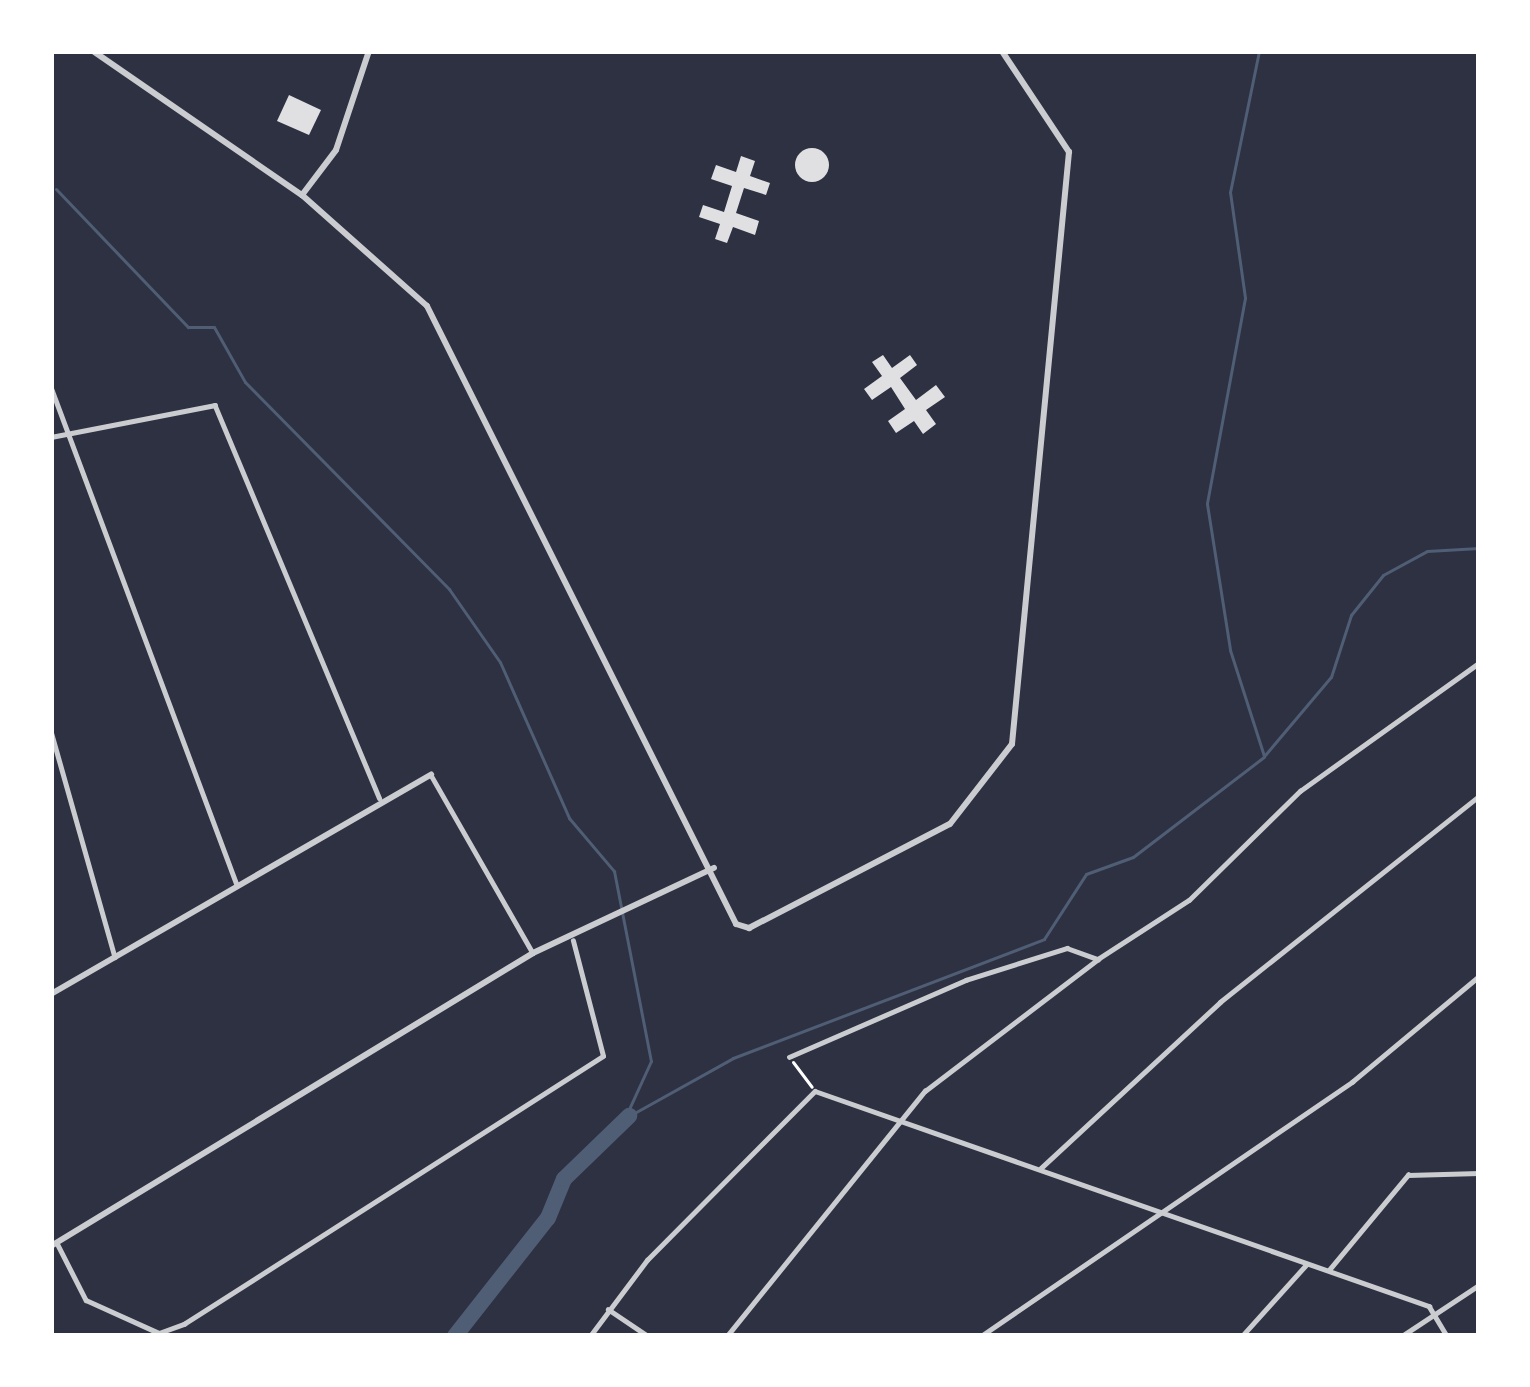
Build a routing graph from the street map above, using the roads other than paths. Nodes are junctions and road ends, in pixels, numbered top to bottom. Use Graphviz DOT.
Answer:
graph roads {
  1 [pos="93,51"];
  2 [pos="369,51"];
  3 [pos="1002,51"];
  4 [pos="302,195"];
  5 [pos="51,387"];
  6 [pos="67,433"];
  7 [pos="51,437"];
  8 [pos="1479,663"];
  9 [pos="51,731"];
  10 [pos="431,775"];
  11 [pos="1479,796"];
  12 [pos="379,798"];
  13 [pos="714,868"];
  14 [pos="236,885"];
  15 [pos="573,941"];
  16 [pos="533,953"];
  17 [pos="115,957"];
  18 [pos="1098,959"];
  19 [pos="1479,976"];
  20 [pos="51,994"];
  21 [pos="789,1057"];
  22 [pos="901,1118"];
  23 [pos="1041,1168"];
  24 [pos="1479,1173"];
  25 [pos="1157,1213"];
  26 [pos="54,1245"];
  27 [pos="1307,1264"];
  28 [pos="1329,1270"];
  29 [pos="1479,1285"];
  30 [pos="608,1309"];
  31 [pos="1440,1312"];
  32 [pos="590,1336"];
  33 [pos="648,1336"];
  34 [pos="727,1336"];
  35 [pos="981,1336"];
  36 [pos="1242,1336"];
  37 [pos="1402,1336"];
  38 [pos="1447,1336"];
  1 -- 4 [label="street"];
  2 -- 4 [label="street"];
  3 -- 13 [label="street"];
  4 -- 13 [label="street"];
  5 -- 6 [label="street"];
  6 -- 7 [label="street"];
  6 -- 12 [label="street"];
  6 -- 14 [label="street"];
  8 -- 18 [label="street"];
  9 -- 17 [label="street"];
  10 -- 12 [label="street"];
  10 -- 16 [label="street"];
  11 -- 23 [label="street"];
  12 -- 14 [label="street"];
  13 -- 15 [label="street"];
  14 -- 17 [label="street"];
  15 -- 16 [label="street"];
  15 -- 26 [label="street"];
  16 -- 26 [label="street"];
  17 -- 20 [label="street"];
  18 -- 21 [label="street"];
  18 -- 22 [label="street"];
  19 -- 25 [label="street"];
  22 -- 23 [label="street"];
  22 -- 30 [label="street"];
  22 -- 34 [label="street"];
  23 -- 25 [label="street"];
  24 -- 28 [label="street"];
  25 -- 27 [label="street"];
  25 -- 35 [label="street"];
  27 -- 28 [label="street"];
  27 -- 36 [label="street"];
  28 -- 31 [label="street"];
  29 -- 31 [label="street"];
  30 -- 32 [label="street"];
  30 -- 33 [label="street"];
  31 -- 37 [label="street"];
  31 -- 38 [label="street"];
}
